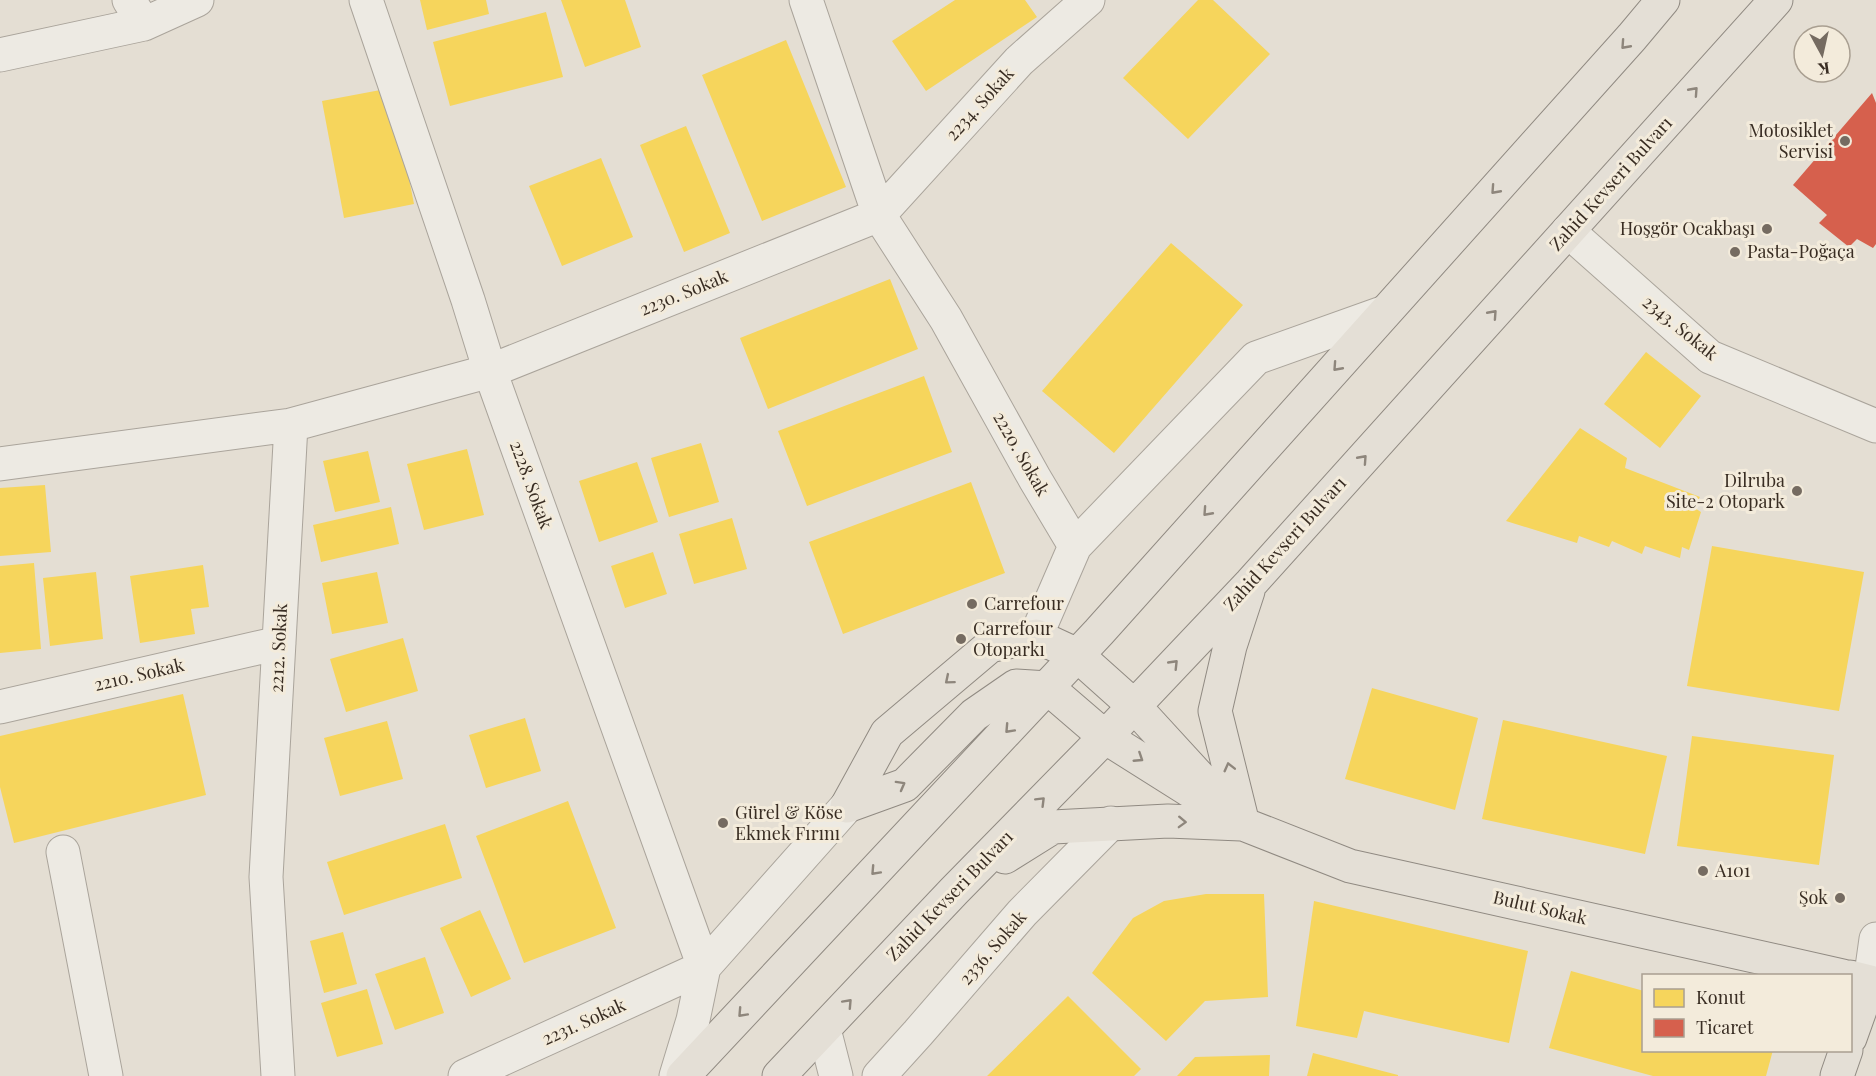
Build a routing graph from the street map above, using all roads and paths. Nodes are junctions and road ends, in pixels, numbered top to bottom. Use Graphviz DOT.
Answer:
graph roads {
  1 [pos="197,0"];
  2 [pos="366,0"];
  3 [pos="806,0"];
  4 [pos="1088,0"];
  5 [pos="1663,0"];
  6 [pos="1776,0"];
  7 [pos="137,12"];
  8 [pos="0,55"];
  9 [pos="879,215"];
  10 [pos="1568,231"];
  11 [pos="1385,312"];
  12 [pos="490,371"];
  13 [pos="291,425"];
  14 [pos="1876,426"];
  15 [pos="0,464"];
  16 [pos="1075,546"];
  17 [pos="1251,584"];
  18 [pos="1036,636"];
  19 [pos="279,643"];
  20 [pos="1077,655"];
  21 [pos="1048,688"];
  22 [pos="1134,706"];
  23 [pos="0,707"];
  24 [pos="1105,737"];
  25 [pos="847,806"];
  26 [pos="1111,824"];
  27 [pos="1243,824"];
  28 [pos="63,852"];
  29 [pos="954,891"];
  30 [pos="1876,939"];
  31 [pos="704,967"];
  32 [pos="1837,974"];
  33 [pos="1860,979"];
  34 [pos="824,1029"];
  35 [pos="1852,1031"];
  36 [pos="1845,1052"];
  37 [pos="106,1076"];
  38 [pos="278,1076"];
  39 [pos="465,1076"];
  40 [pos="676,1076"];
  41 [pos="683,1076"];
  42 [pos="779,1076"];
  43 [pos="836,1076"];
  44 [pos="879,1076"];
  45 [pos="1837,1076"];
  1 -- 7 [label="street"];
  2 -- 12 [label="street, 2228. Sokak"];
  3 -- 9 [label="street, 2220. Sokak"];
  4 -- 9 [label="street, 2234. Sokak"];
  5 -- 11 [label="main road, one-way"];
  10 -- 6 [label="main road, Zahid Kevseri Bulvarı, one-way"];
  7 -- 8 [label="street"];
  9 -- 12 [label="street, 2230. Sokak"];
  9 -- 16 [label="street, 2220. Sokak"];
  10 -- 14 [label="street, 2343. Sokak"];
  17 -- 10 [label="main road, Zahid Kevseri Bulvarı, one-way"];
  11 -- 16 [label="street"];
  11 -- 20 [label="main road, one-way"];
  12 -- 13 [label="street"];
  12 -- 31 [label="street, 2228. Sokak"];
  13 -- 15 [label="street"];
  13 -- 19 [label="street, 2212. Sokak"];
  16 -- 18 [label="street"];
  22 -- 17 [label="main road, Zahid Kevseri Bulvarı, one-way"];
  27 -- 17 [label="main road, one-way"];
  18 -- 20 [label="main road"];
  18 -- 25 [label="main road, one-way"];
  19 -- 23 [label="street, 2210. Sokak"];
  19 -- 38 [label="street, 2212. Sokak"];
  20 -- 21 [label="main road"];
  20 -- 22 [label="main road"];
  21 -- 24 [label="main road"];
  25 -- 21 [label="main road, one-way"];
  21 -- 41 [label="main road, one-way"];
  22 -- 24 [label="main road, Zahid Kevseri Bulvarı"];
  22 -- 27 [label="main road"];
  24 -- 27 [label="main road, one-way"];
  29 -- 24 [label="main road, Zahid Kevseri Bulvarı, one-way"];
  25 -- 31 [label="street"];
  26 -- 27 [label="main road, one-way"];
  26 -- 29 [label="main road"];
  26 -- 44 [label="street, 2336. Sokak"];
  27 -- 32 [label="main road, Bulut Sokak"];
  28 -- 37 [label="street"];
  34 -- 29 [label="main road, Zahid Kevseri Bulvarı, one-way"];
  30 -- 33 [label="street"];
  31 -- 39 [label="street, 2231. Sokak"];
  31 -- 40 [label="street"];
  33 -- 35 [label="main road"];
  34 -- 42 [label="main road, Zahid Kevseri Bulvarı"];
  34 -- 43 [label="street"];
  36 -- 45 [label="main road"];
}
